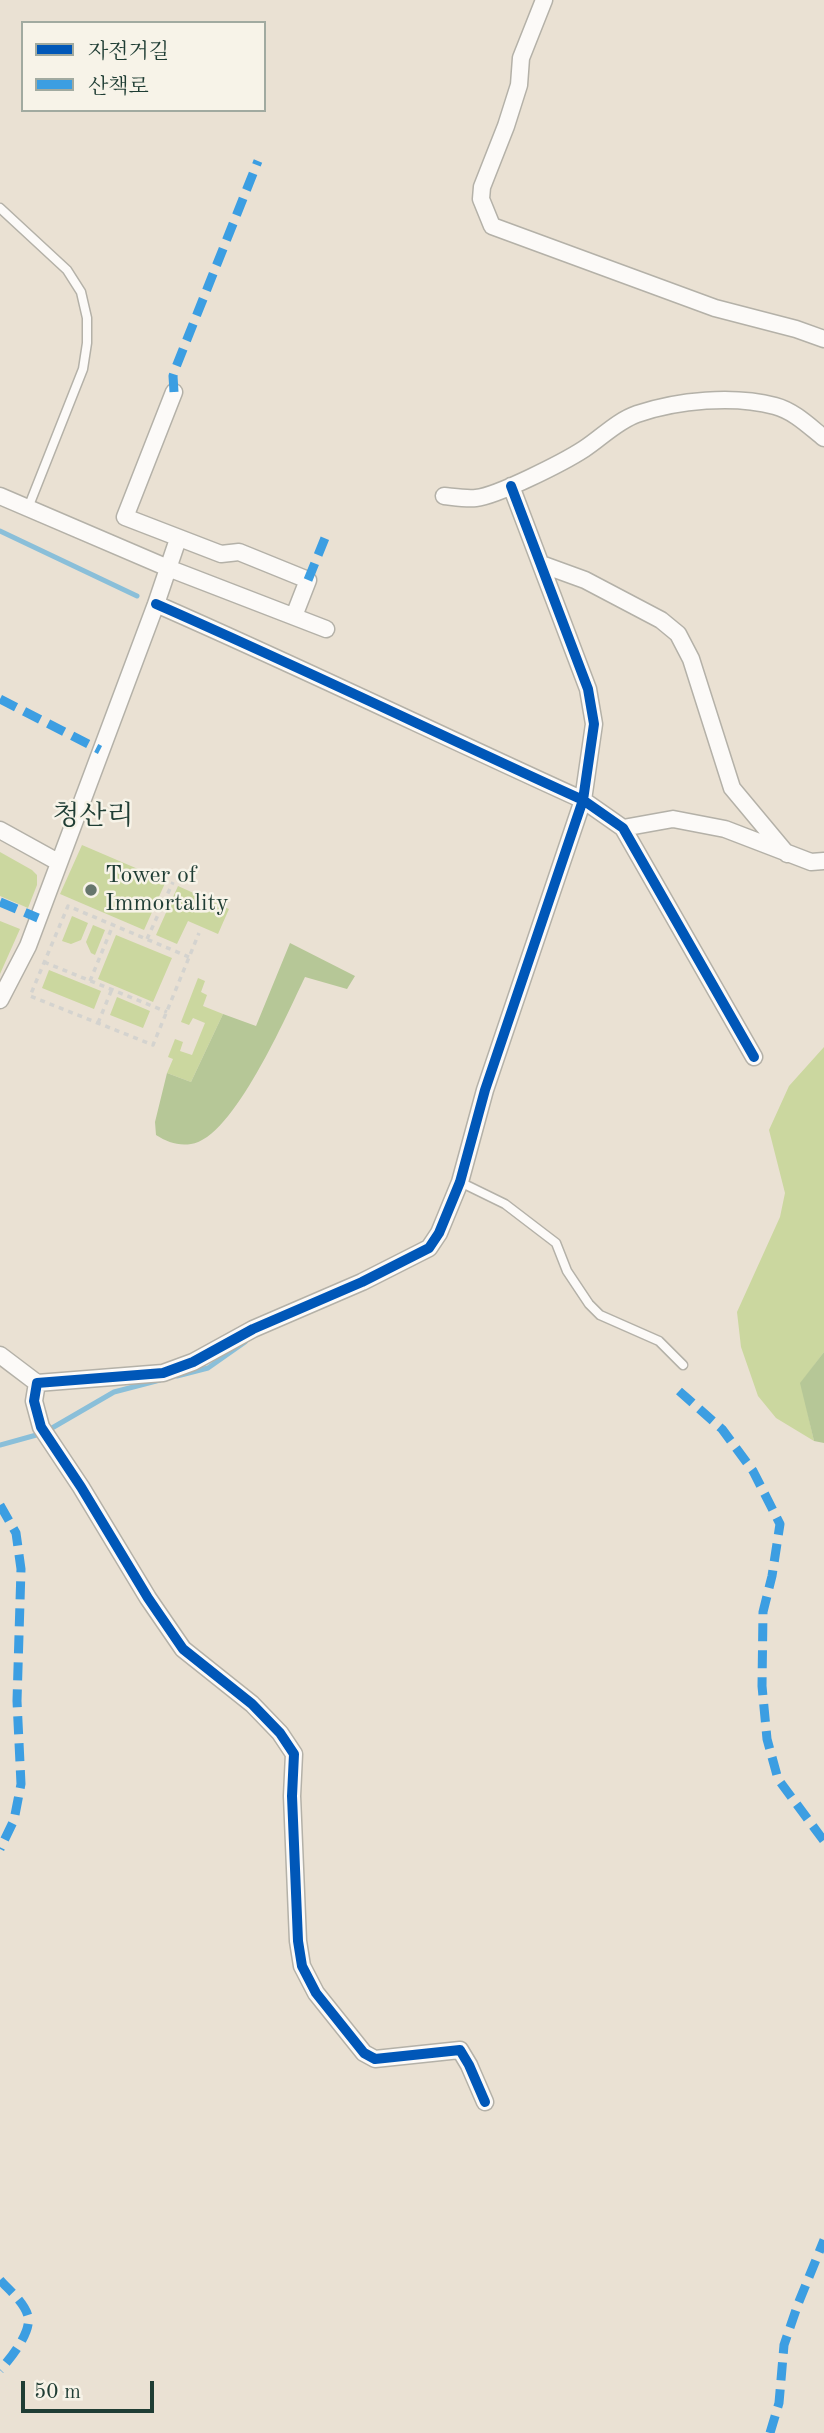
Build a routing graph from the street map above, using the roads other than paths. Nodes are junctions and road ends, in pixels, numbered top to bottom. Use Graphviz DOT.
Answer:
graph roads {
  1 [pos="544,0"];
  2 [pos="0,208"];
  3 [pos="824,340"];
  4 [pos="174,392"];
  5 [pos="824,438"];
  6 [pos="511,486"];
  7 [pos="0,496"];
  8 [pos="444,496"];
  9 [pos="28,508"];
  10 [pos="178,539"];
  11 [pos="541,564"];
  12 [pos="168,568"];
  13 [pos="156,604"];
  14 [pos="294,616"];
  15 [pos="326,629"];
  16 [pos="583,800"];
  17 [pos="623,828"];
  18 [pos="0,830"];
  19 [pos="787,854"];
  20 [pos="824,861"];
  21 [pos="58,862"];
  22 [pos="0,1000"];
  23 [pos="754,1057"];
  24 [pos="460,1182"];
  25 [pos="0,1355"];
  26 [pos="683,1364"];
  27 [pos="37,1383"];
  28 [pos="485,2102"];
  1 -- 3 [label="street"];
  2 -- 9 [label="lane"];
  4 -- 10 [label="street"];
  5 -- 6 [label="street"];
  6 -- 8 [label="street"];
  6 -- 11 [label="street"];
  7 -- 9 [label="street"];
  9 -- 12 [label="street"];
  10 -- 12 [label="street"];
  10 -- 14 [label="street"];
  11 -- 16 [label="street"];
  11 -- 19 [label="street"];
  12 -- 13 [label="street"];
  12 -- 14 [label="street"];
  13 -- 16 [label="street"];
  13 -- 21 [label="street"];
  14 -- 15 [label="street"];
  16 -- 17 [label="street"];
  16 -- 24 [label="street"];
  17 -- 19 [label="street"];
  17 -- 23 [label="street"];
  18 -- 21 [label="street"];
  19 -- 20 [label="street"];
  21 -- 22 [label="street"];
  24 -- 26 [label="lane"];
  24 -- 27 [label="street"];
  25 -- 27 [label="street"];
  27 -- 28 [label="street"];
}
